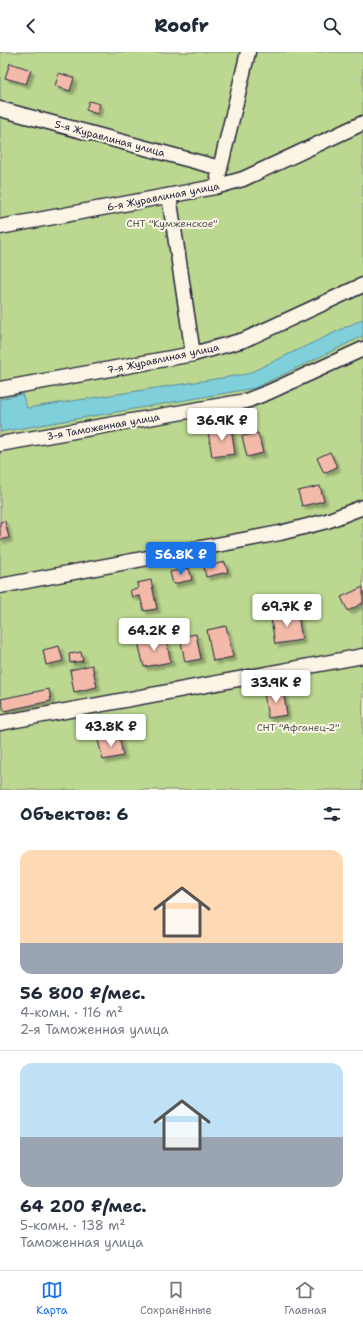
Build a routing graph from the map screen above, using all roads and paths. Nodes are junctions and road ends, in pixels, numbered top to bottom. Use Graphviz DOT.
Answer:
graph roads {
  1 [pos="248,52"];
  2 [pos="0,109"];
  3 [pos="363,122"];
  4 [pos="220,168"];
  5 [pos="215,188"];
  6 [pos="169,196"];
  7 [pos="0,227"];
  8 [pos="363,286"];
  9 [pos="363,349"];
  10 [pos="194,354"];
  11 [pos="0,389"];
  12 [pos="0,444"];
  13 [pos="363,507"];
  14 [pos="0,586"];
  15 [pos="363,656"];
  16 [pos="0,723"];
  1 -- 4 [label="street"];
  2 -- 4 [label="street, 5-я Журавлиная улица"];
  3 -- 5 [label="street, 6-я Журавлиная улица"];
  4 -- 5 [label="street"];
  5 -- 6 [label="street, 6-я Журавлиная улица"];
  6 -- 7 [label="street, 6-я Журавлиная улица"];
  6 -- 10 [label="street"];
  8 -- 10 [label="street, 7-я Журавлиная улица"];
  9 -- 12 [label="street, 3-я Таможенная улица"];
  10 -- 11 [label="street, 7-я Журавлиная улица"];
  13 -- 14 [label="street"];
  15 -- 16 [label="street"];
}
